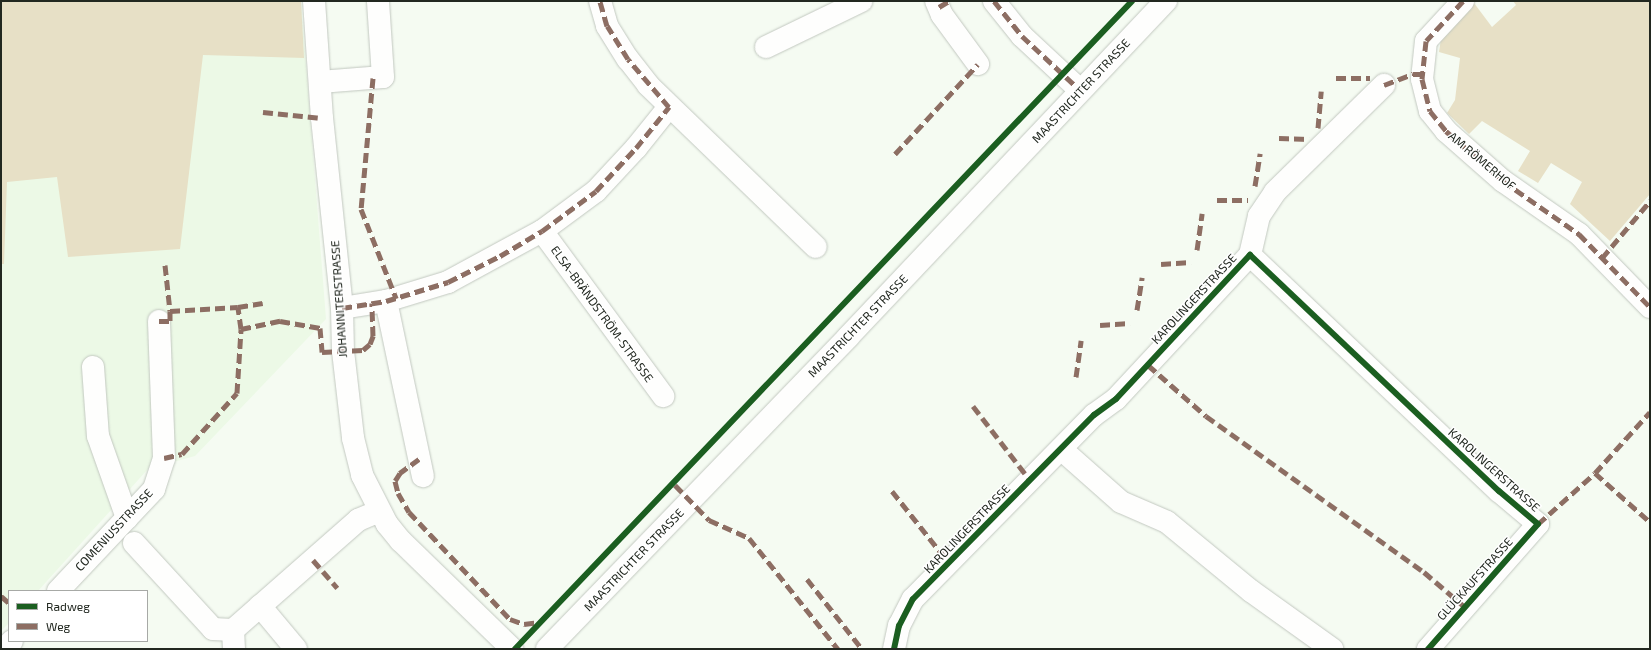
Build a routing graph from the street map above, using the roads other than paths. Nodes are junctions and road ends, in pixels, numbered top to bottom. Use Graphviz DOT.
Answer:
graph roads {
  1 [pos="314,1"];
  2 [pos="378,1"];
  3 [pos="600,1"];
  4 [pos="861,1"];
  5 [pos="936,1"];
  6 [pos="994,1"];
  7 [pos="1166,1"];
  8 [pos="1463,1"];
  9 [pos="766,47"];
  10 [pos="978,64"];
  11 [pos="320,82"];
  12 [pos="1384,85"];
  13 [pos="1080,90"];
  14 [pos="669,106"];
  15 [pos="542,231"];
  16 [pos="816,248"];
  17 [pos="1250,255"];
  18 [pos="386,301"];
  19 [pos="1650,307"];
  20 [pos="342,308"];
  21 [pos="159,321"];
  22 [pos="93,367"];
  23 [pos="663,396"];
  24 [pos="1061,449"];
  25 [pos="423,476"];
  26 [pos="379,511"];
  27 [pos="127,518"];
  28 [pos="1538,524"];
  29 [pos="134,543"];
  30 [pos="59,590"];
  31 [pos="260,606"];
  32 [pos="233,640"];
  33 [pos="295,649"];
  34 [pos="512,649"];
  35 [pos="547,649"];
  36 [pos="894,649"];
  37 [pos="1332,649"];
  38 [pos="1428,649"];
  1 -- 11 [label="street, JOHANNITERSTRASSE"];
  2 -- 11 [label="street"];
  3 -- 14 [label="street"];
  4 -- 9 [label="street"];
  5 -- 10 [label="street"];
  6 -- 13 [label="street"];
  7 -- 13 [label="street, MAASTRICHTER STRASSE"];
  8 -- 19 [label="street, AM RÖMERHOF"];
  11 -- 20 [label="street, JOHANNITERSTRASSE"];
  12 -- 17 [label="street, KAROLINGERSTRASSE"];
  13 -- 35 [label="street, MAASTRICHTER STRASSE"];
  14 -- 15 [label="street"];
  14 -- 16 [label="street"];
  15 -- 18 [label="street"];
  15 -- 23 [label="street, ELSA-BRÄNDSTRÖM-STRASSE"];
  17 -- 24 [label="street, KAROLINGERSTRASSE"];
  17 -- 28 [label="street, KAROLINGERSTRASSE"];
  18 -- 20 [label="street"];
  18 -- 25 [label="street"];
  20 -- 26 [label="street, JOHANNITERSTRASSE"];
  21 -- 27 [label="street, COMENIUSSTRASSE"];
  22 -- 27 [label="street"];
  24 -- 36 [label="street, KAROLINGERSTRASSE"];
  24 -- 37 [label="street"];
  26 -- 31 [label="street"];
  26 -- 34 [label="street, JOHANNITERSTRASSE"];
  27 -- 30 [label="street, COMENIUSSTRASSE"];
  28 -- 38 [label="street, GLÜCKAUFSTRASSE"];
  29 -- 32 [label="street"];
  31 -- 32 [label="street"];
  31 -- 33 [label="street"];
}
